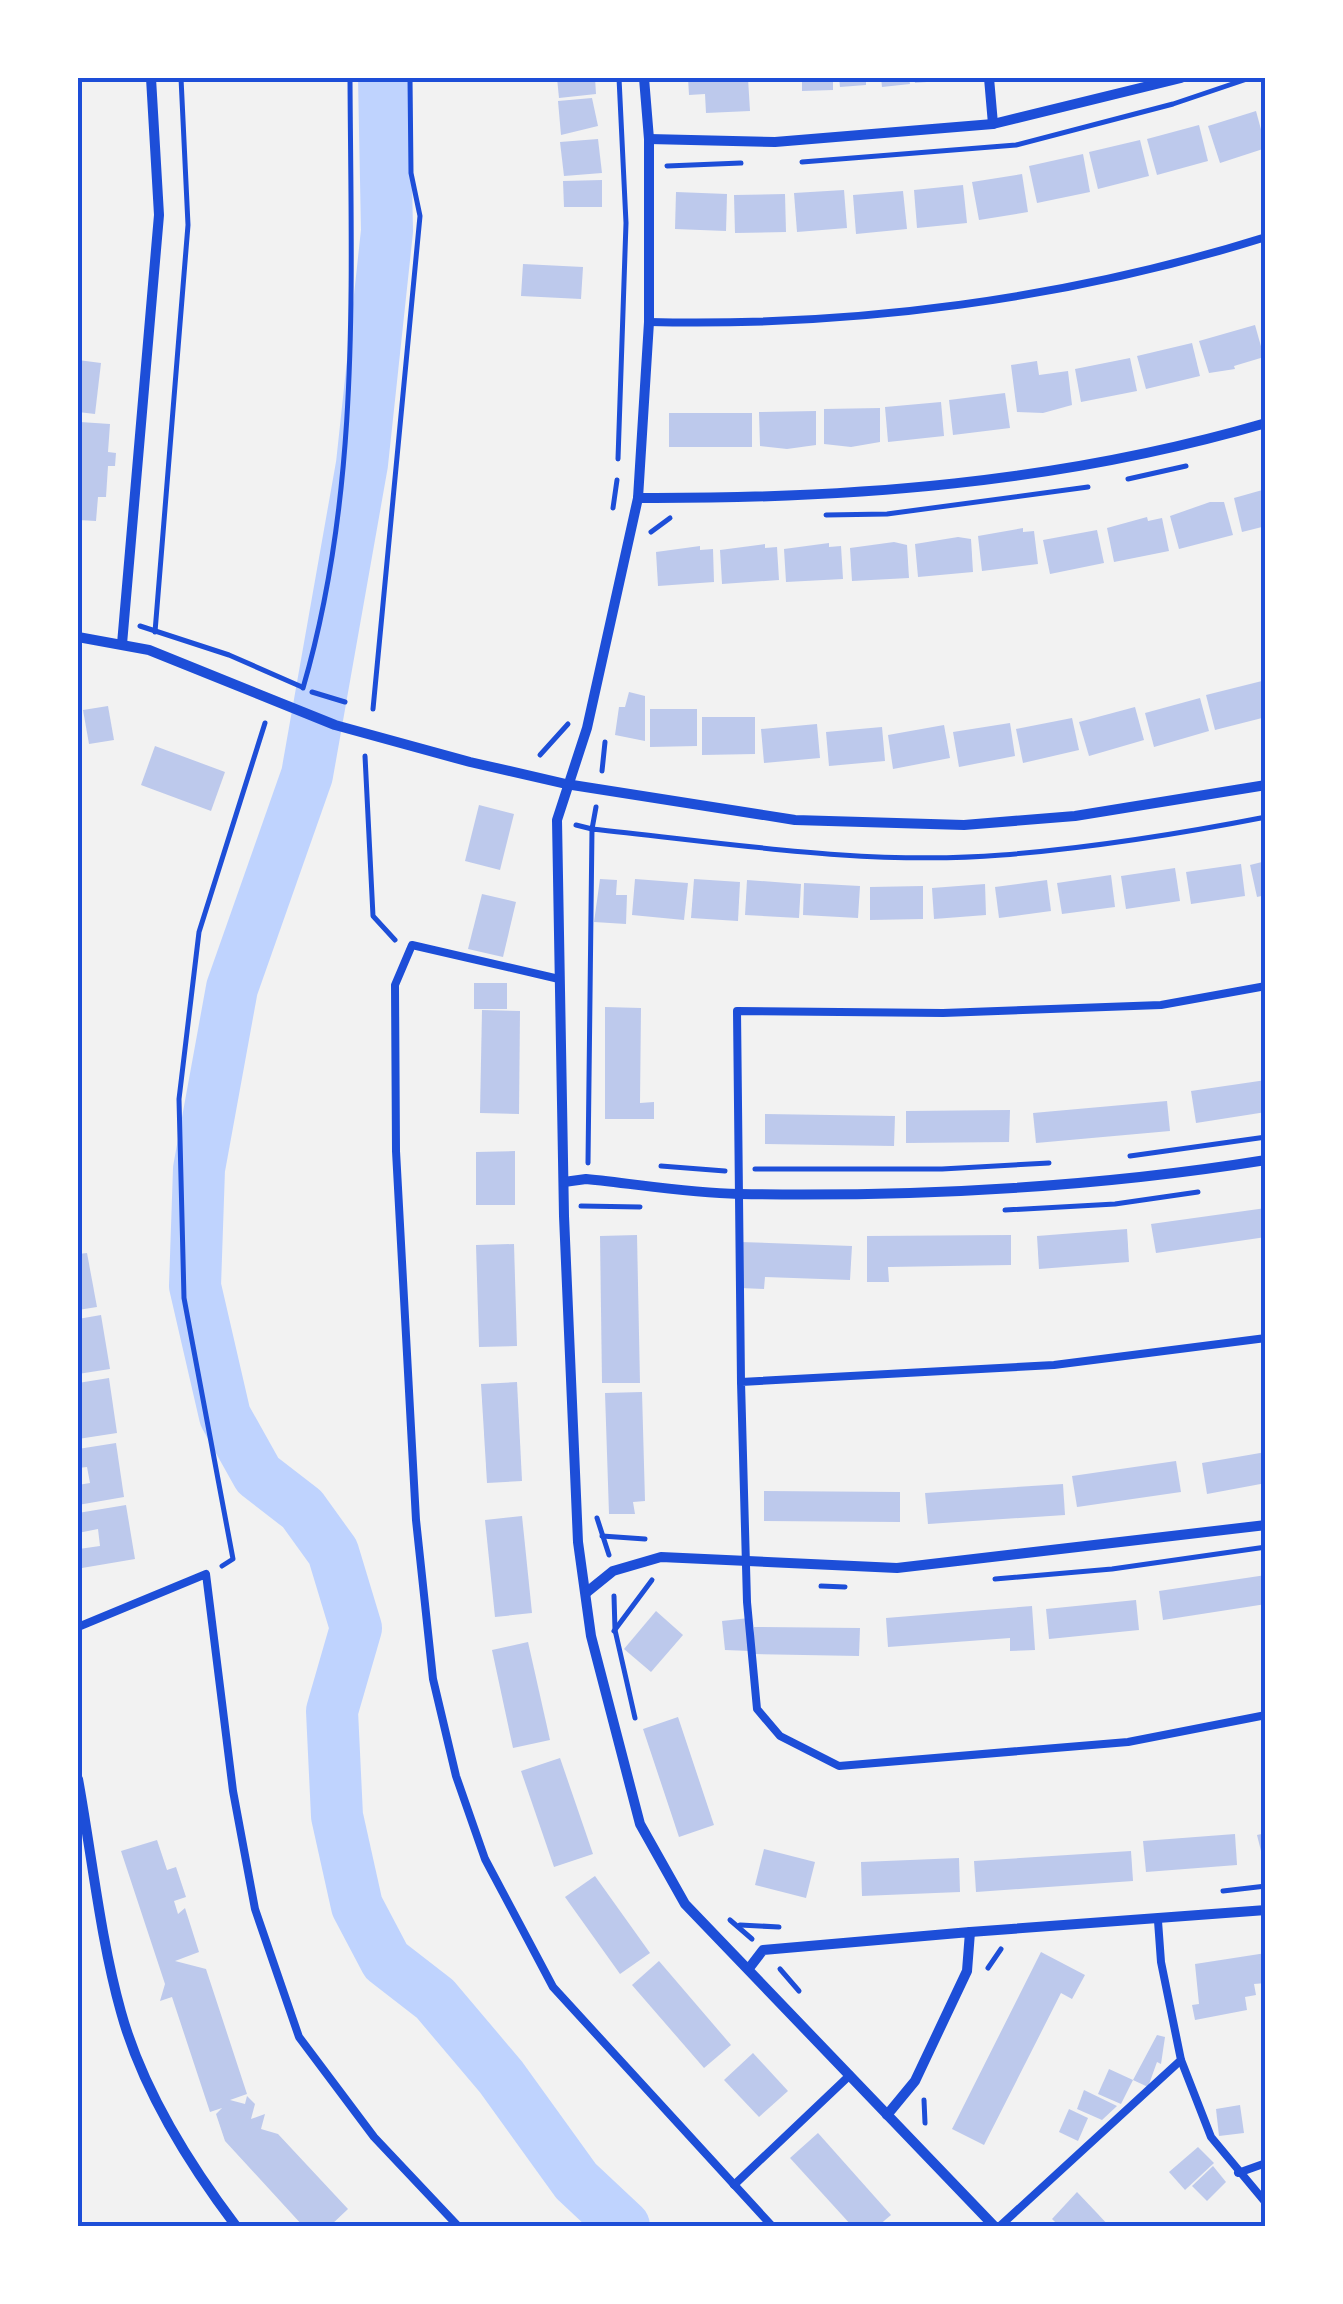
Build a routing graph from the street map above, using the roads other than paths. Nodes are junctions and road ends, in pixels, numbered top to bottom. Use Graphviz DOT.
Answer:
graph roads {
  1 [pos="151,78"];
  2 [pos="644,78"];
  3 [pos="988,78"];
  4 [pos="1180,78"];
  5 [pos="993,124"];
  6 [pos="649,139"];
  7 [pos="1266,237"];
  8 [pos="648,322"];
  9 [pos="1266,422"];
  10 [pos="638,498"];
  11 [pos="78,637"];
  12 [pos="122,644"];
  13 [pos="566,784"];
  14 [pos="1266,785"];
  15 [pos="559,979"];
  16 [pos="1266,986"];
  17 [pos="1266,1160"];
  18 [pos="564,1182"];
  19 [pos="736,1194"];
  20 [pos="1266,1338"];
  21 [pos="741,1382"];
  22 [pos="1266,1526"];
  23 [pos="747,1561"];
  24 [pos="586,1592"];
  25 [pos="78,1627"];
  26 [pos="1266,1715"];
  27 [pos="78,1779"];
  28 [pos="1266,1910"];
  29 [pos="1158,1921"];
  30 [pos="970,1932"];
  31 [pos="750,1968"];
  32 [pos="1181,2060"];
  33 [pos="850,2074"];
  34 [pos="887,2115"];
  35 [pos="1266,2163"];
  36 [pos="1238,2174"];
  37 [pos="734,2185"];
  38 [pos="1266,2203"];
  39 [pos="236,2226"];
  40 [pos="458,2226"];
  41 [pos="772,2226"];
  42 [pos="997,2226"];
  1 -- 12 [label="street"];
  2 -- 6 [label="street"];
  3 -- 5 [label="street"];
  4 -- 5 [label="street"];
  5 -- 6 [label="street"];
  6 -- 8 [label="street"];
  7 -- 8 [label="lane"];
  8 -- 10 [label="street"];
  9 -- 10 [label="street"];
  10 -- 13 [label="street"];
  11 -- 12 [label="street"];
  12 -- 13 [label="street"];
  13 -- 14 [label="street"];
  13 -- 15 [label="street"];
  15 -- 18 [label="street"];
  15 -- 37 [label="lane"];
  16 -- 19 [label="lane"];
  17 -- 19 [label="street"];
  18 -- 19 [label="street"];
  18 -- 24 [label="street"];
  19 -- 21 [label="lane"];
  20 -- 21 [label="lane"];
  21 -- 23 [label="lane"];
  22 -- 23 [label="street"];
  23 -- 24 [label="street"];
  23 -- 26 [label="lane"];
  24 -- 31 [label="street"];
  25 -- 40 [label="lane"];
  27 -- 39 [label="street"];
  28 -- 29 [label="street"];
  29 -- 30 [label="street"];
  29 -- 32 [label="lane"];
  30 -- 31 [label="street"];
  30 -- 34 [label="street"];
  31 -- 33 [label="street"];
  32 -- 36 [label="lane"];
  32 -- 42 [label="lane"];
  33 -- 34 [label="street"];
  33 -- 37 [label="lane"];
  34 -- 42 [label="street"];
  35 -- 36 [label="lane"];
  36 -- 38 [label="lane"];
  37 -- 41 [label="lane"];
}
